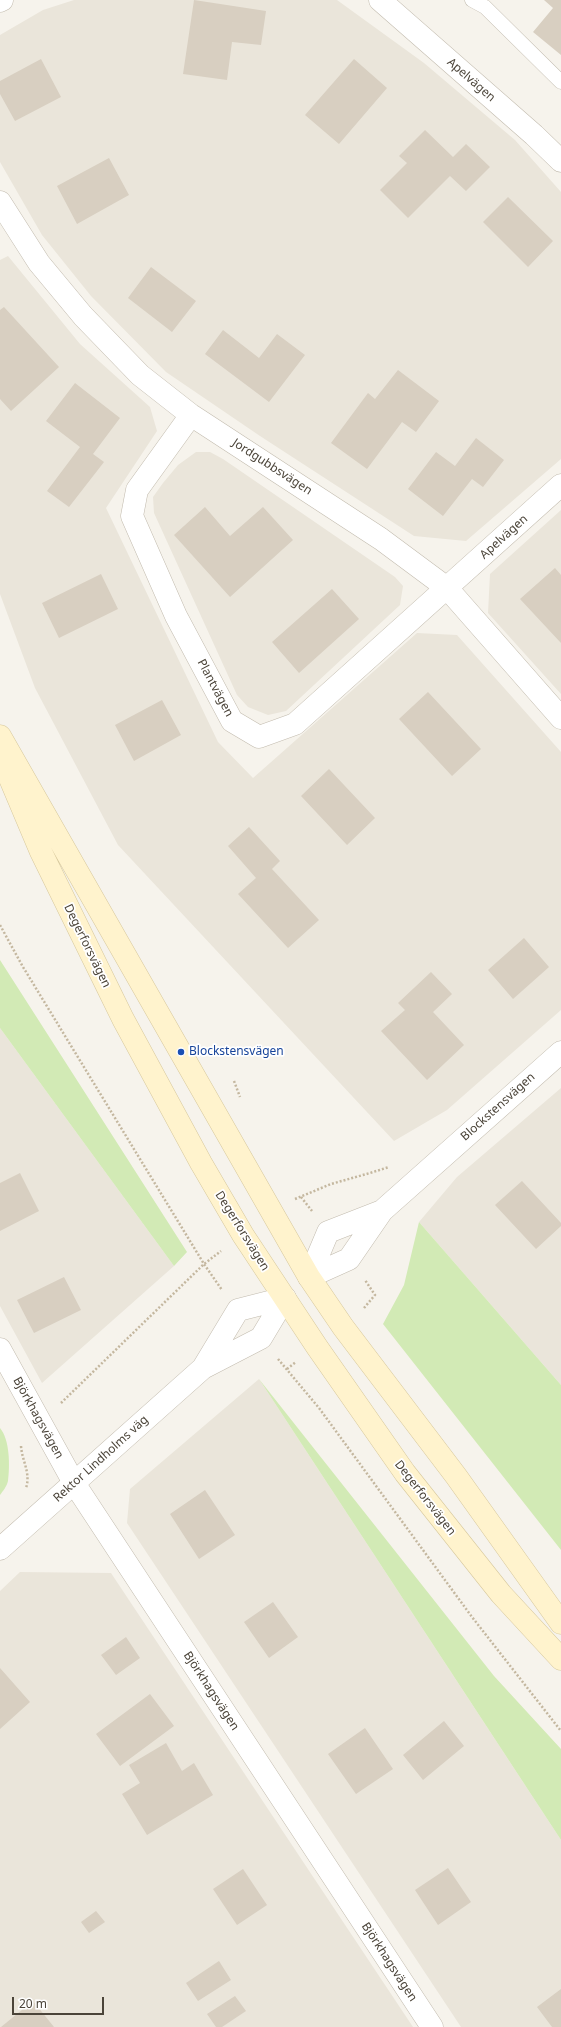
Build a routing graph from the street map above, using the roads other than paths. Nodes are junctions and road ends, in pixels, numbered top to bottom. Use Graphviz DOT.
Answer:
graph roads {
  1 [pos="472,0"];
  2 [pos="388,2"];
  3 [pos="561,82"];
  4 [pos="561,161"];
  5 [pos="0,202"];
  6 [pos="191,415"];
  7 [pos="561,485"];
  8 [pos="446,588"];
  9 [pos="561,718"];
  10 [pos="0,736"];
  11 [pos="0,755"];
  12 [pos="561,1052"];
  13 [pos="382,1211"];
  14 [pos="309,1277"];
  15 [pos="284,1298"];
  16 [pos="0,1349"];
  17 [pos="203,1368"];
  18 [pos="74,1483"];
  19 [pos="0,1549"];
  20 [pos="561,1623"];
  21 [pos="561,1659"];
  22 [pos="432,2027"];
  1 -- 3 [label="lane"];
  2 -- 4 [label="street, Apelvägen"];
  5 -- 6 [label="street, Jordgubbsvägen"];
  6 -- 8 [label="street, Jordgubbsvägen"];
  6 -- 8 [label="street, Plantvägen"];
  7 -- 8 [label="street, Apelvägen"];
  8 -- 9 [label="street, Jordgubbsvägen"];
  10 -- 14 [label="main road"];
  11 -- 15 [label="main road, Degerforsvägen"];
  12 -- 13 [label="street, Blockstensvägen"];
  13 -- 14 [label="street, Blockstensvägen"];
  13 -- 14 [label="street, Blockstensvägen"];
  14 -- 15 [label="main road"];
  14 -- 20 [label="main road"];
  15 -- 17 [label="street, Rektor Lindholms väg"];
  15 -- 17 [label="street, Rektor Lindholms väg"];
  15 -- 21 [label="main road, Degerforsvägen"];
  16 -- 18 [label="street, Björkhagsvägen"];
  17 -- 18 [label="street, Rektor Lindholms väg"];
  18 -- 19 [label="street, Rektor Lindholms väg"];
  18 -- 22 [label="street, Björkhagsvägen"];
}
